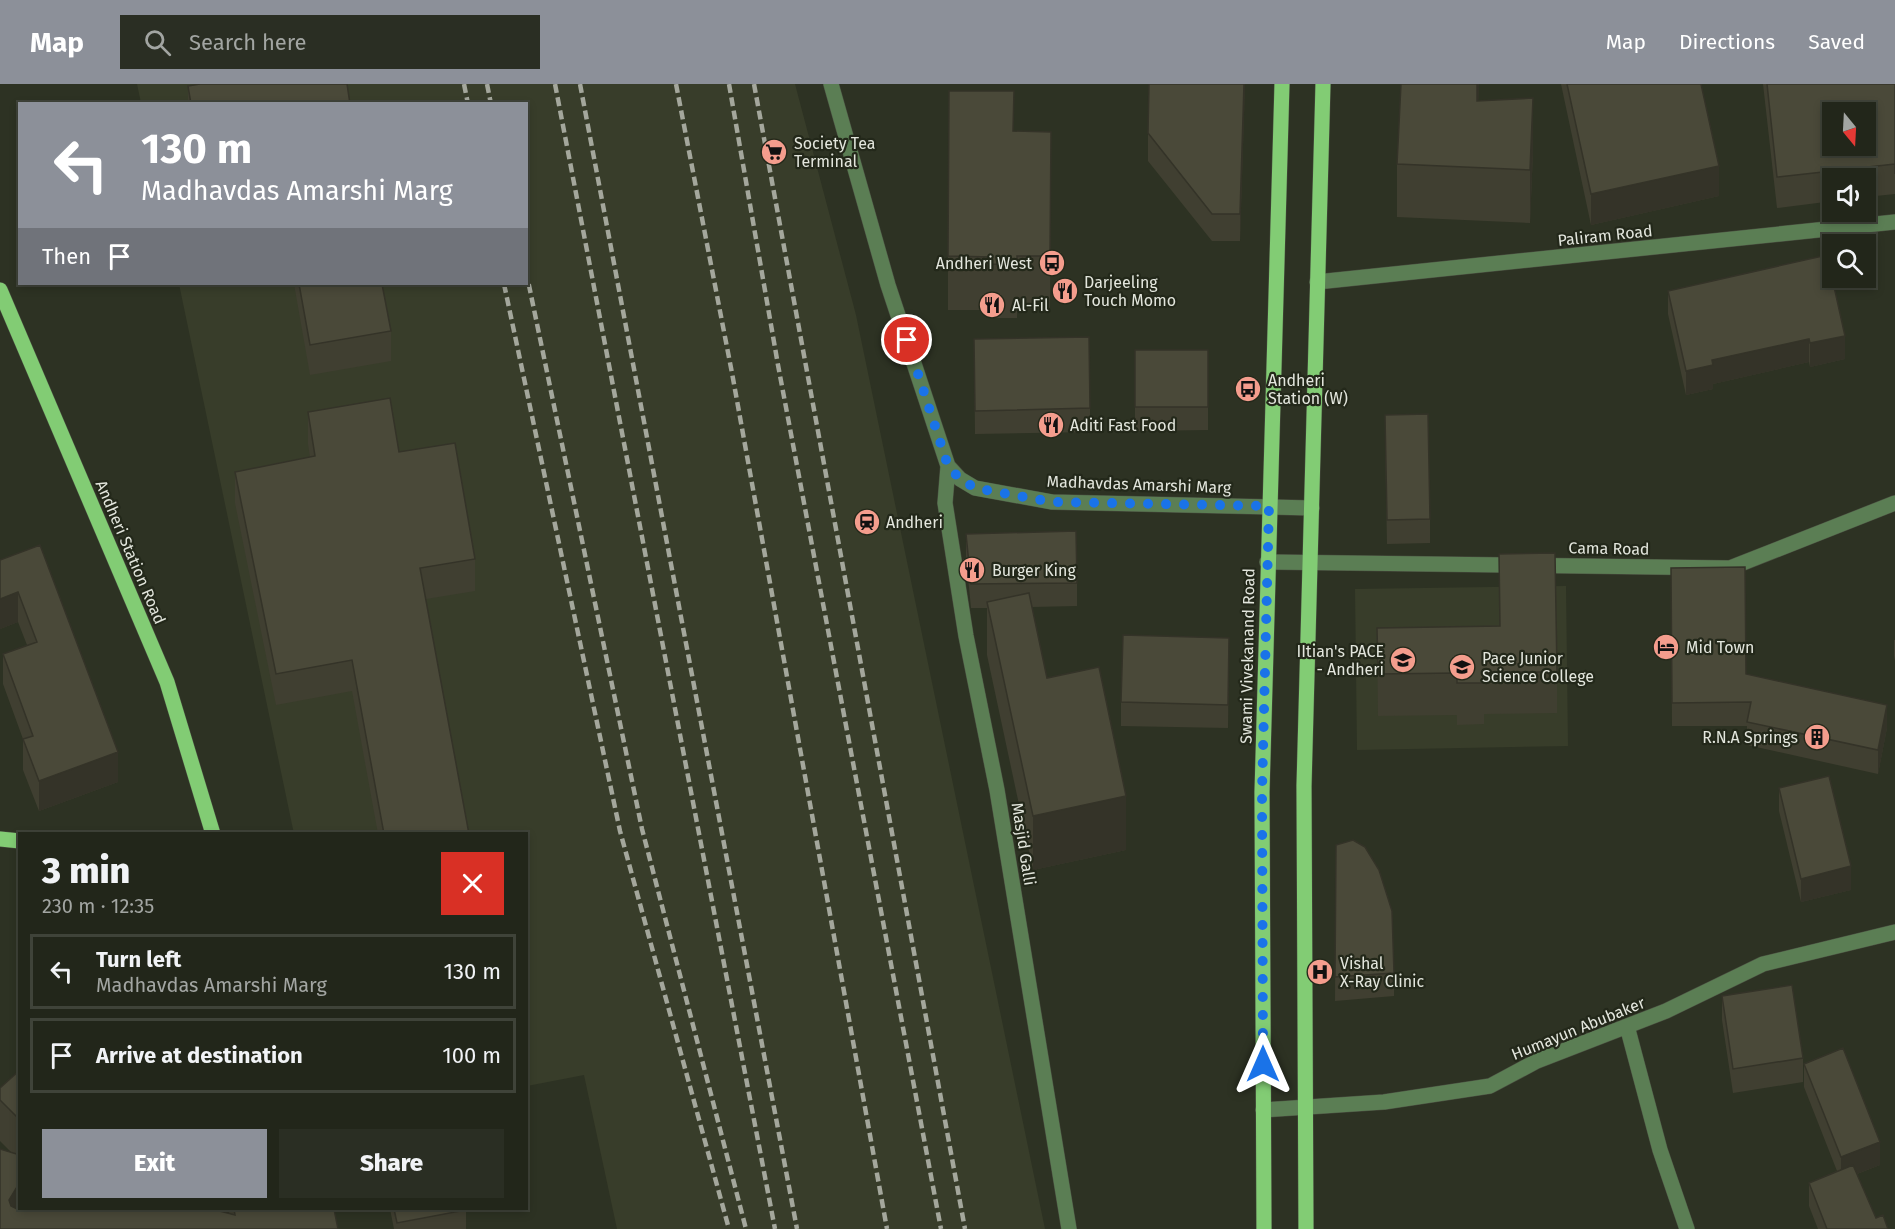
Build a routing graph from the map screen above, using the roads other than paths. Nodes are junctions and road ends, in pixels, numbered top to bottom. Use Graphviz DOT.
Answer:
graph roads {
  1 [pos="831,84"];
  2 [pos="1282,84"];
  3 [pos="1323,84"];
  4 [pos="1895,222"];
  5 [pos="1317,282"];
  6 [pos="0,290"];
  7 [pos="948,466"];
  8 [pos="1895,503"];
  9 [pos="1269,506"];
  10 [pos="1312,508"];
  11 [pos="1311,561"];
  12 [pos="1267,562"];
  13 [pos="212,832"];
  14 [pos="0,839"];
  15 [pos="18,840"];
  16 [pos="1895,932"];
  17 [pos="1627,1026"];
  18 [pos="1305,1106"];
  19 [pos="1263,1110"];
  20 [pos="1069,1229"];
  21 [pos="1264,1229"];
  22 [pos="1306,1229"];
  23 [pos="1687,1229"];
  1 -- 7 [label="street"];
  2 -- 9 [label="main road, Swami Vivekanand Road"];
  3 -- 5 [label="main road"];
  4 -- 5 [label="street, Paliram Road"];
  5 -- 10 [label="main road"];
  6 -- 13 [label="main road, Andheri Station Road"];
  7 -- 9 [label="street, Madhavdas Amarshi Marg"];
  7 -- 20 [label="street, Masjid Galli"];
  8 -- 11 [label="street, Cama Road"];
  9 -- 10 [label="street, Madhavdas Amarshi Marg"];
  9 -- 12 [label="main road, Swami Vivekanand Road"];
  10 -- 11 [label="main road"];
  11 -- 12 [label="street, Cama Road"];
  11 -- 18 [label="main road"];
  12 -- 19 [label="main road, Swami Vivekanand Road"];
  14 -- 15 [label="main road"];
  16 -- 17 [label="street, Humayun Abubaker"];
  17 -- 18 [label="street, Humayun Abubaker"];
  17 -- 23 [label="street"];
  18 -- 19 [label="street, Humayun Abubaker"];
  18 -- 22 [label="main road"];
  19 -- 21 [label="main road, Swami Vivekanand Road"];
}
